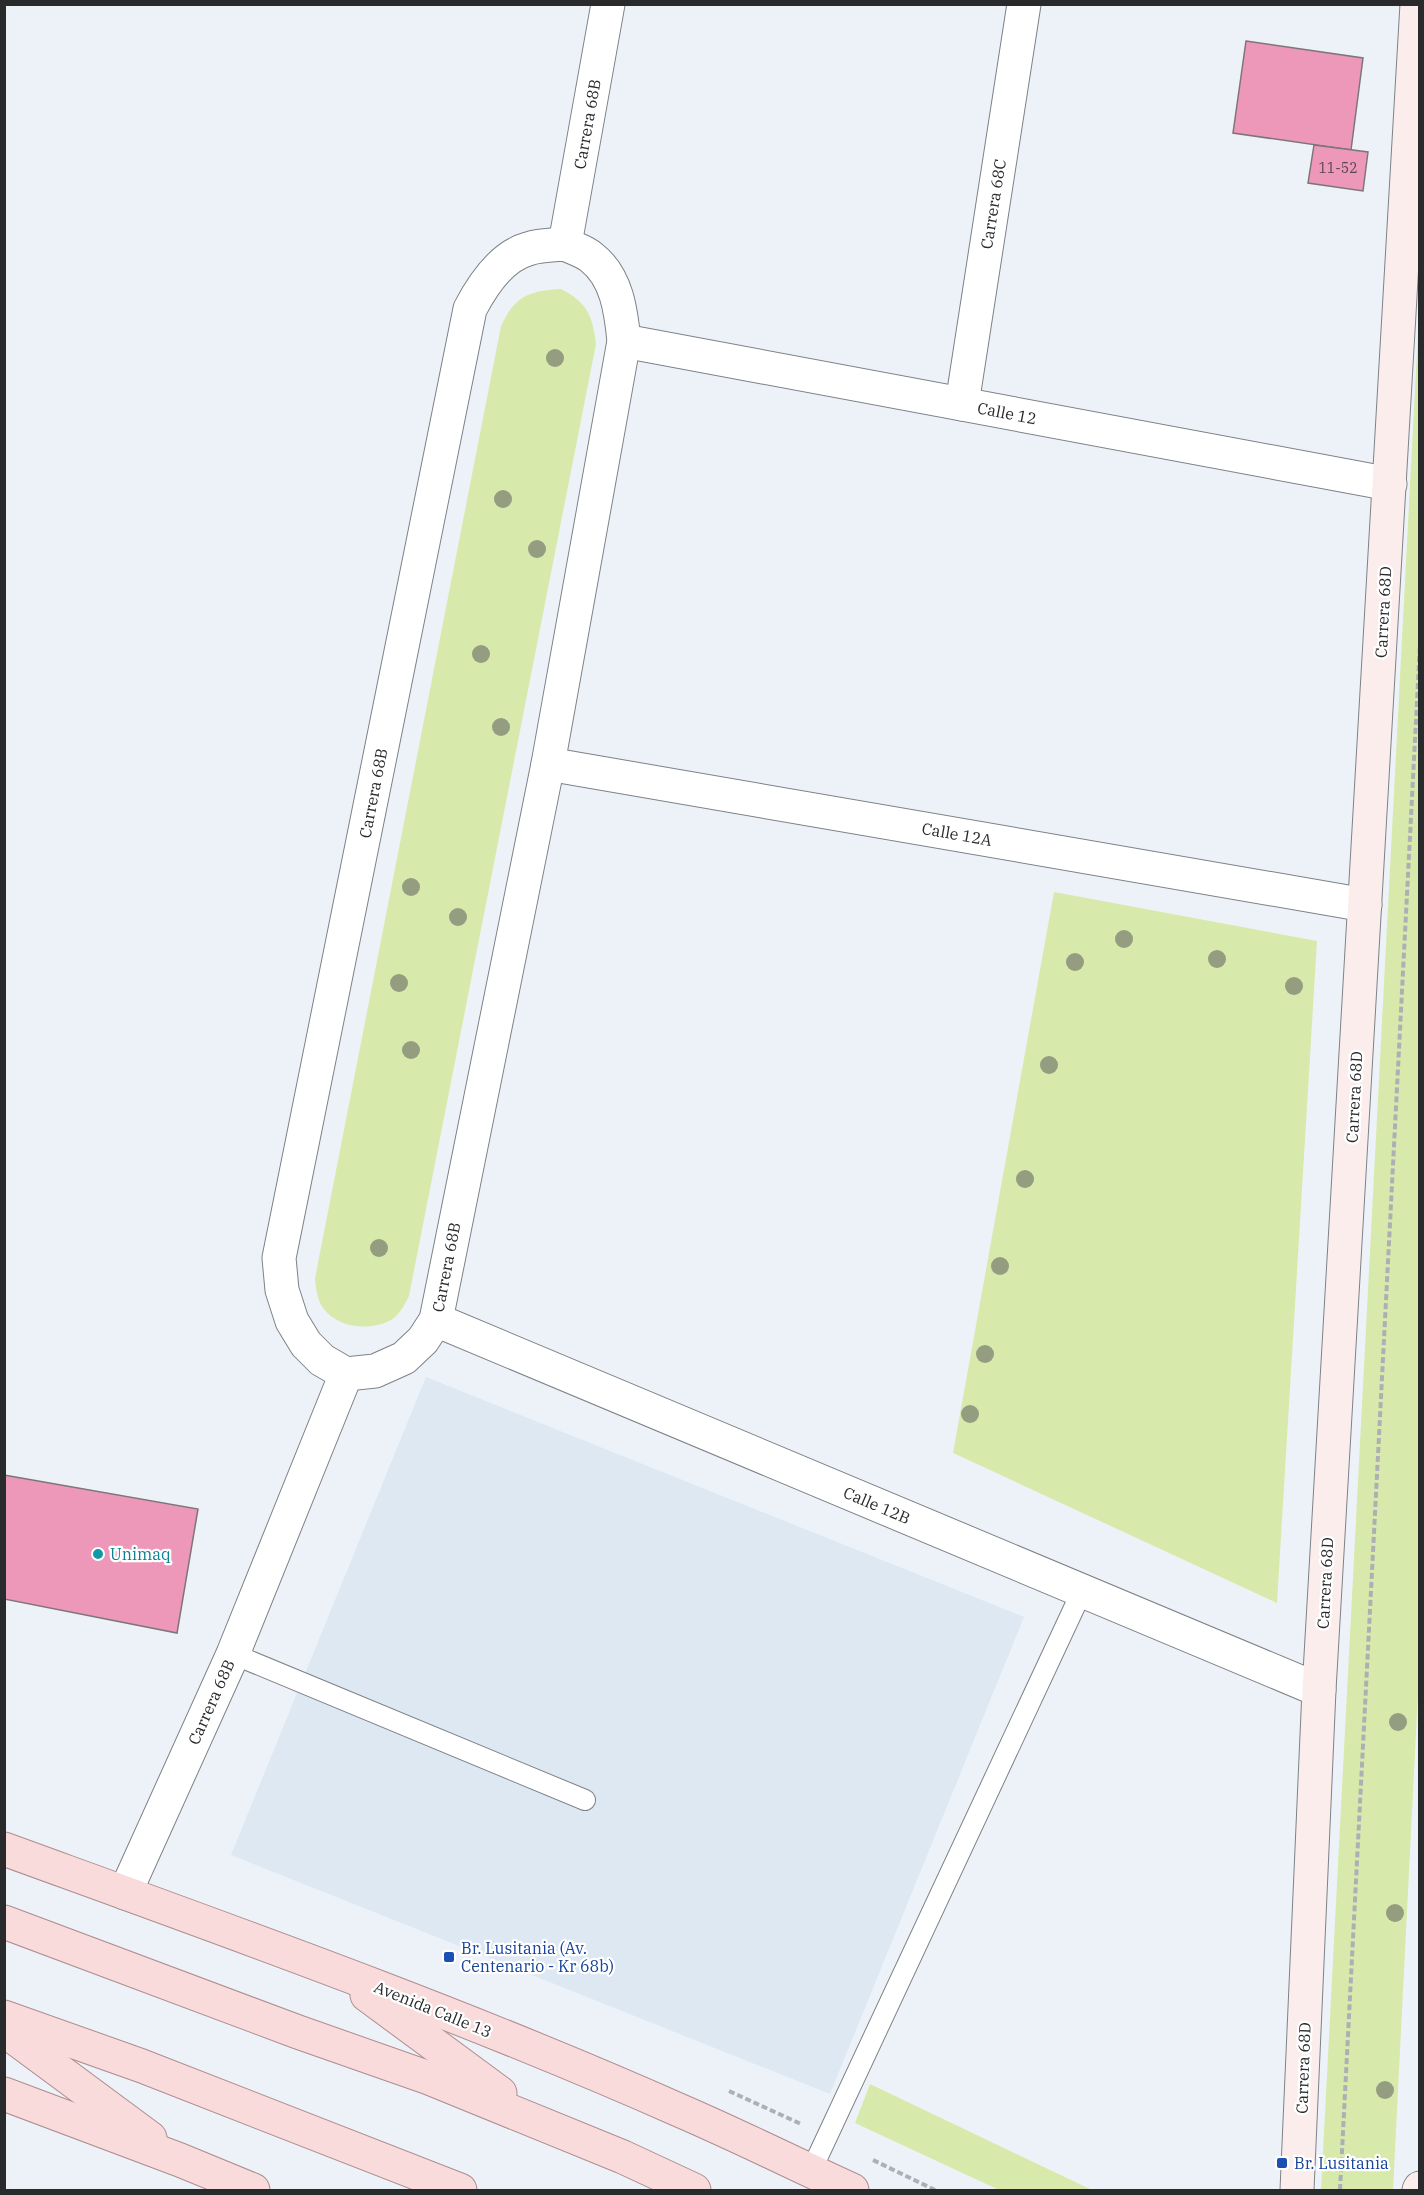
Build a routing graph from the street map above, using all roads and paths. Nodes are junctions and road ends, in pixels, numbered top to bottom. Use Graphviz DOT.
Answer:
graph roads {
  1 [pos="608,4"];
  2 [pos="1024,4"];
  3 [pos="1417,4"];
  4 [pos="565,244"];
  5 [pos="624,341"];
  6 [pos="962,404"];
  7 [pos="1390,484"];
  8 [pos="1419,643"];
  9 [pos="548,764"];
  10 [pos="1365,905"];
  11 [pos="436,1320"];
  12 [pos="346,1374"];
  13 [pos="1082,1591"];
  14 [pos="233,1654"];
  15 [pos="1319,1690"];
  16 [pos="585,1800"];
  17 [pos="4,1849"];
  18 [pos="125,1893"];
  19 [pos="4,1922"];
  20 [pos="331,1969"];
  21 [pos="4,2017"];
  22 [pos="4,2030"];
  23 [pos="4,2094"];
  24 [pos="540,2122"];
  25 [pos="180,2160"];
  26 [pos="811,2171"];
  27 [pos="253,2190"];
  28 [pos="460,2190"];
  29 [pos="694,2190"];
  30 [pos="852,2190"];
  31 [pos="1297,2190"];
  32 [pos="1340,2190"];
  1 -- 4 [label="street, Carrera 68B"];
  2 -- 6 [label="street, Carrera 68C"];
  3 -- 7 [label="main road, Carrera 68D"];
  4 -- 5 [label="street, Carrera 68B"];
  4 -- 12 [label="street, Carrera 68B"];
  5 -- 6 [label="street, Calle 12"];
  5 -- 9 [label="street, Carrera 68B"];
  6 -- 7 [label="street, Calle 12"];
  7 -- 10 [label="main road, Carrera 68D"];
  8 -- 32 [label="path"];
  9 -- 10 [label="street, Calle 12A"];
  9 -- 11 [label="street, Carrera 68B"];
  10 -- 15 [label="main road, Carrera 68D"];
  11 -- 12 [label="street, Carrera 68B"];
  11 -- 13 [label="street, Calle 12B"];
  12 -- 14 [label="street, Carrera 68B"];
  13 -- 15 [label="street, Calle 12B"];
  13 -- 26 [label="lane"];
  14 -- 16 [label="lane"];
  14 -- 18 [label="street, Carrera 68B"];
  15 -- 31 [label="main road, Carrera 68D"];
  17 -- 18 [label="main road, Avenida Calle 13"];
  18 -- 20 [label="main road, Avenida Calle 13"];
  19 -- 24 [label="main road"];
  20 -- 24 [label="main road"];
  20 -- 26 [label="main road, Avenida Calle 13"];
  21 -- 28 [label="main road"];
  22 -- 25 [label="main road"];
  23 -- 25 [label="main road"];
  24 -- 29 [label="main road"];
  25 -- 27 [label="main road"];
  26 -- 30 [label="main road, Avenida Calle 13"];
}
